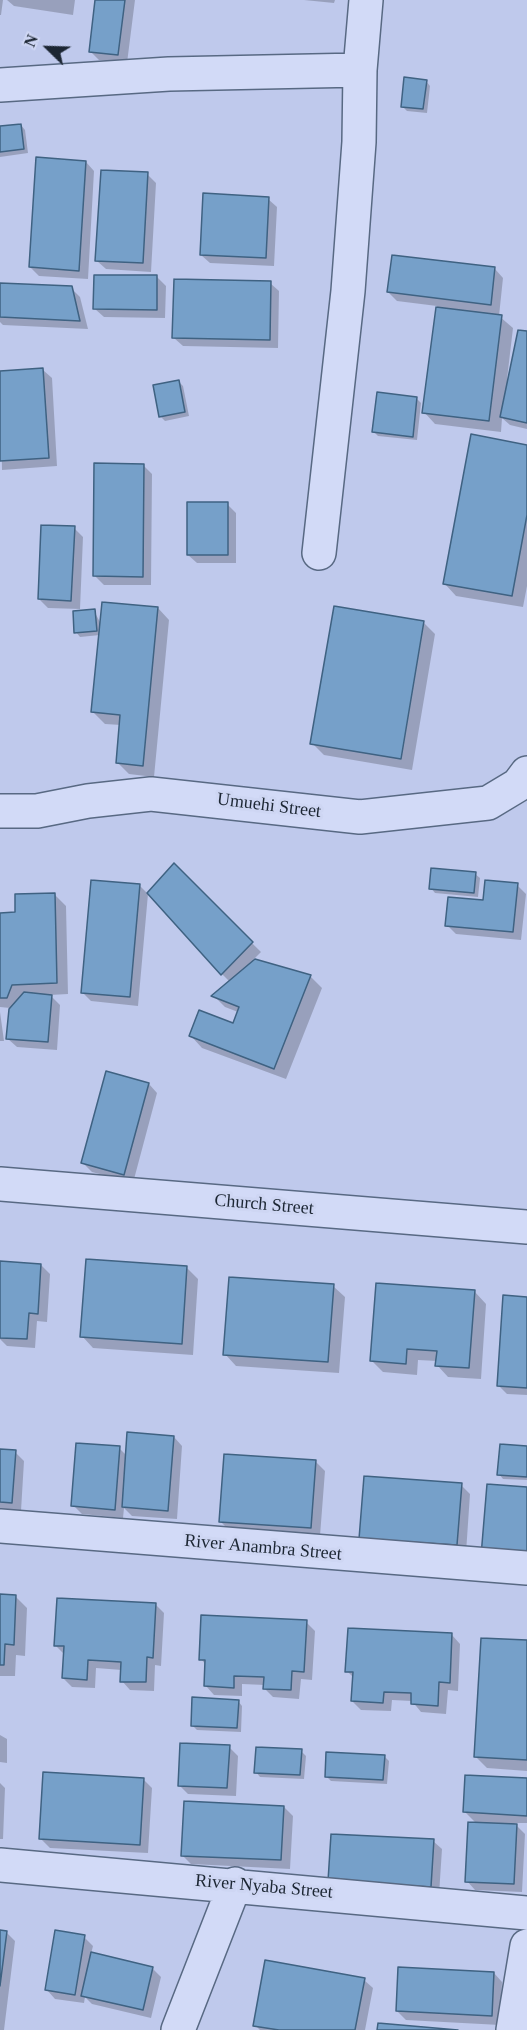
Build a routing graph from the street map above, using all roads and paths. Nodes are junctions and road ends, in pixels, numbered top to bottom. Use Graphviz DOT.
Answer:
graph roads {
  1 [pos="366,0"];
  2 [pos="360,70"];
  3 [pos="0,85"];
  4 [pos="319,553"];
  5 [pos="527,773"];
  6 [pos="0,811"];
  7 [pos="0,1184"];
  8 [pos="527,1227"];
  9 [pos="0,1527"];
  10 [pos="527,1568"];
  11 [pos="0,1865"];
  12 [pos="235,1884"];
  13 [pos="527,1913"];
  14 [pos="527,1946"];
  15 [pos="178,2030"];
  16 [pos="513,2030"];
  1 -- 2 [label="street"];
  2 -- 3 [label="street"];
  2 -- 4 [label="street"];
  5 -- 6 [label="street, Umuehi Street"];
  7 -- 8 [label="street, Church Street"];
  9 -- 10 [label="street, River Anambra Street"];
  11 -- 12 [label="street, River Nyaba Street"];
  12 -- 13 [label="street, River Nyaba Street"];
  12 -- 15 [label="street"];
  14 -- 16 [label="street"];
}
